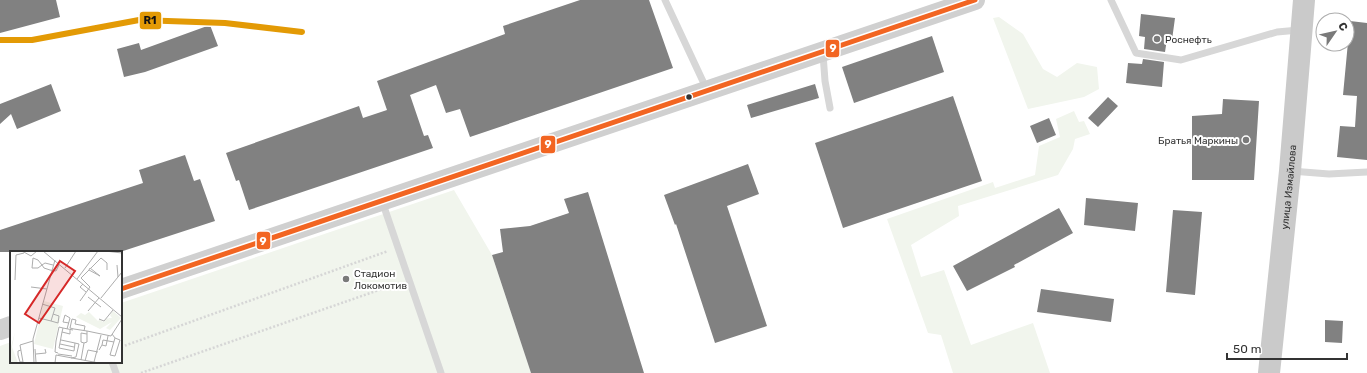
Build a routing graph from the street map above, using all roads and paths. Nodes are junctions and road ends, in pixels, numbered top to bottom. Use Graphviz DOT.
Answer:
graph roads {
  1 [pos="665,0"];
  2 [pos="975,0"];
  3 [pos="1111,0"];
  4 [pos="1304,0"];
  5 [pos="1302,30"];
  6 [pos="823,51"];
  7 [pos="708,90"];
  8 [pos="830,108"];
  9 [pos="1290,171"];
  10 [pos="1367,172"];
  11 [pos="382,200"];
  12 [pos="398,247"];
  13 [pos="409,280"];
  14 [pos="122,289"];
  15 [pos="10,326"];
  16 [pos="0,330"];
  17 [pos="122,347"];
  18 [pos="112,363"];
  19 [pos="116,373"];
  20 [pos="141,373"];
  21 [pos="441,373"];
  22 [pos="1269,373"];
  1 -- 7 [label="lane"];
  2 -- 6 [label="main road"];
  3 -- 5 [label="lane"];
  4 -- 5 [label="main road, улица Измайлова"];
  5 -- 9 [label="main road, улица Измайлова"];
  6 -- 7 [label="main road"];
  6 -- 8 [label="lane"];
  7 -- 11 [label="main road"];
  9 -- 10 [label="lane"];
  9 -- 22 [label="main road, улица Измайлова"];
  11 -- 12 [label="lane"];
  11 -- 14 [label="main road"];
  12 -- 13 [label="lane"];
  12 -- 17 [label="path"];
  13 -- 20 [label="path"];
  13 -- 21 [label="lane"];
  15 -- 16 [label="main road"];
  18 -- 19 [label="lane"];
}
